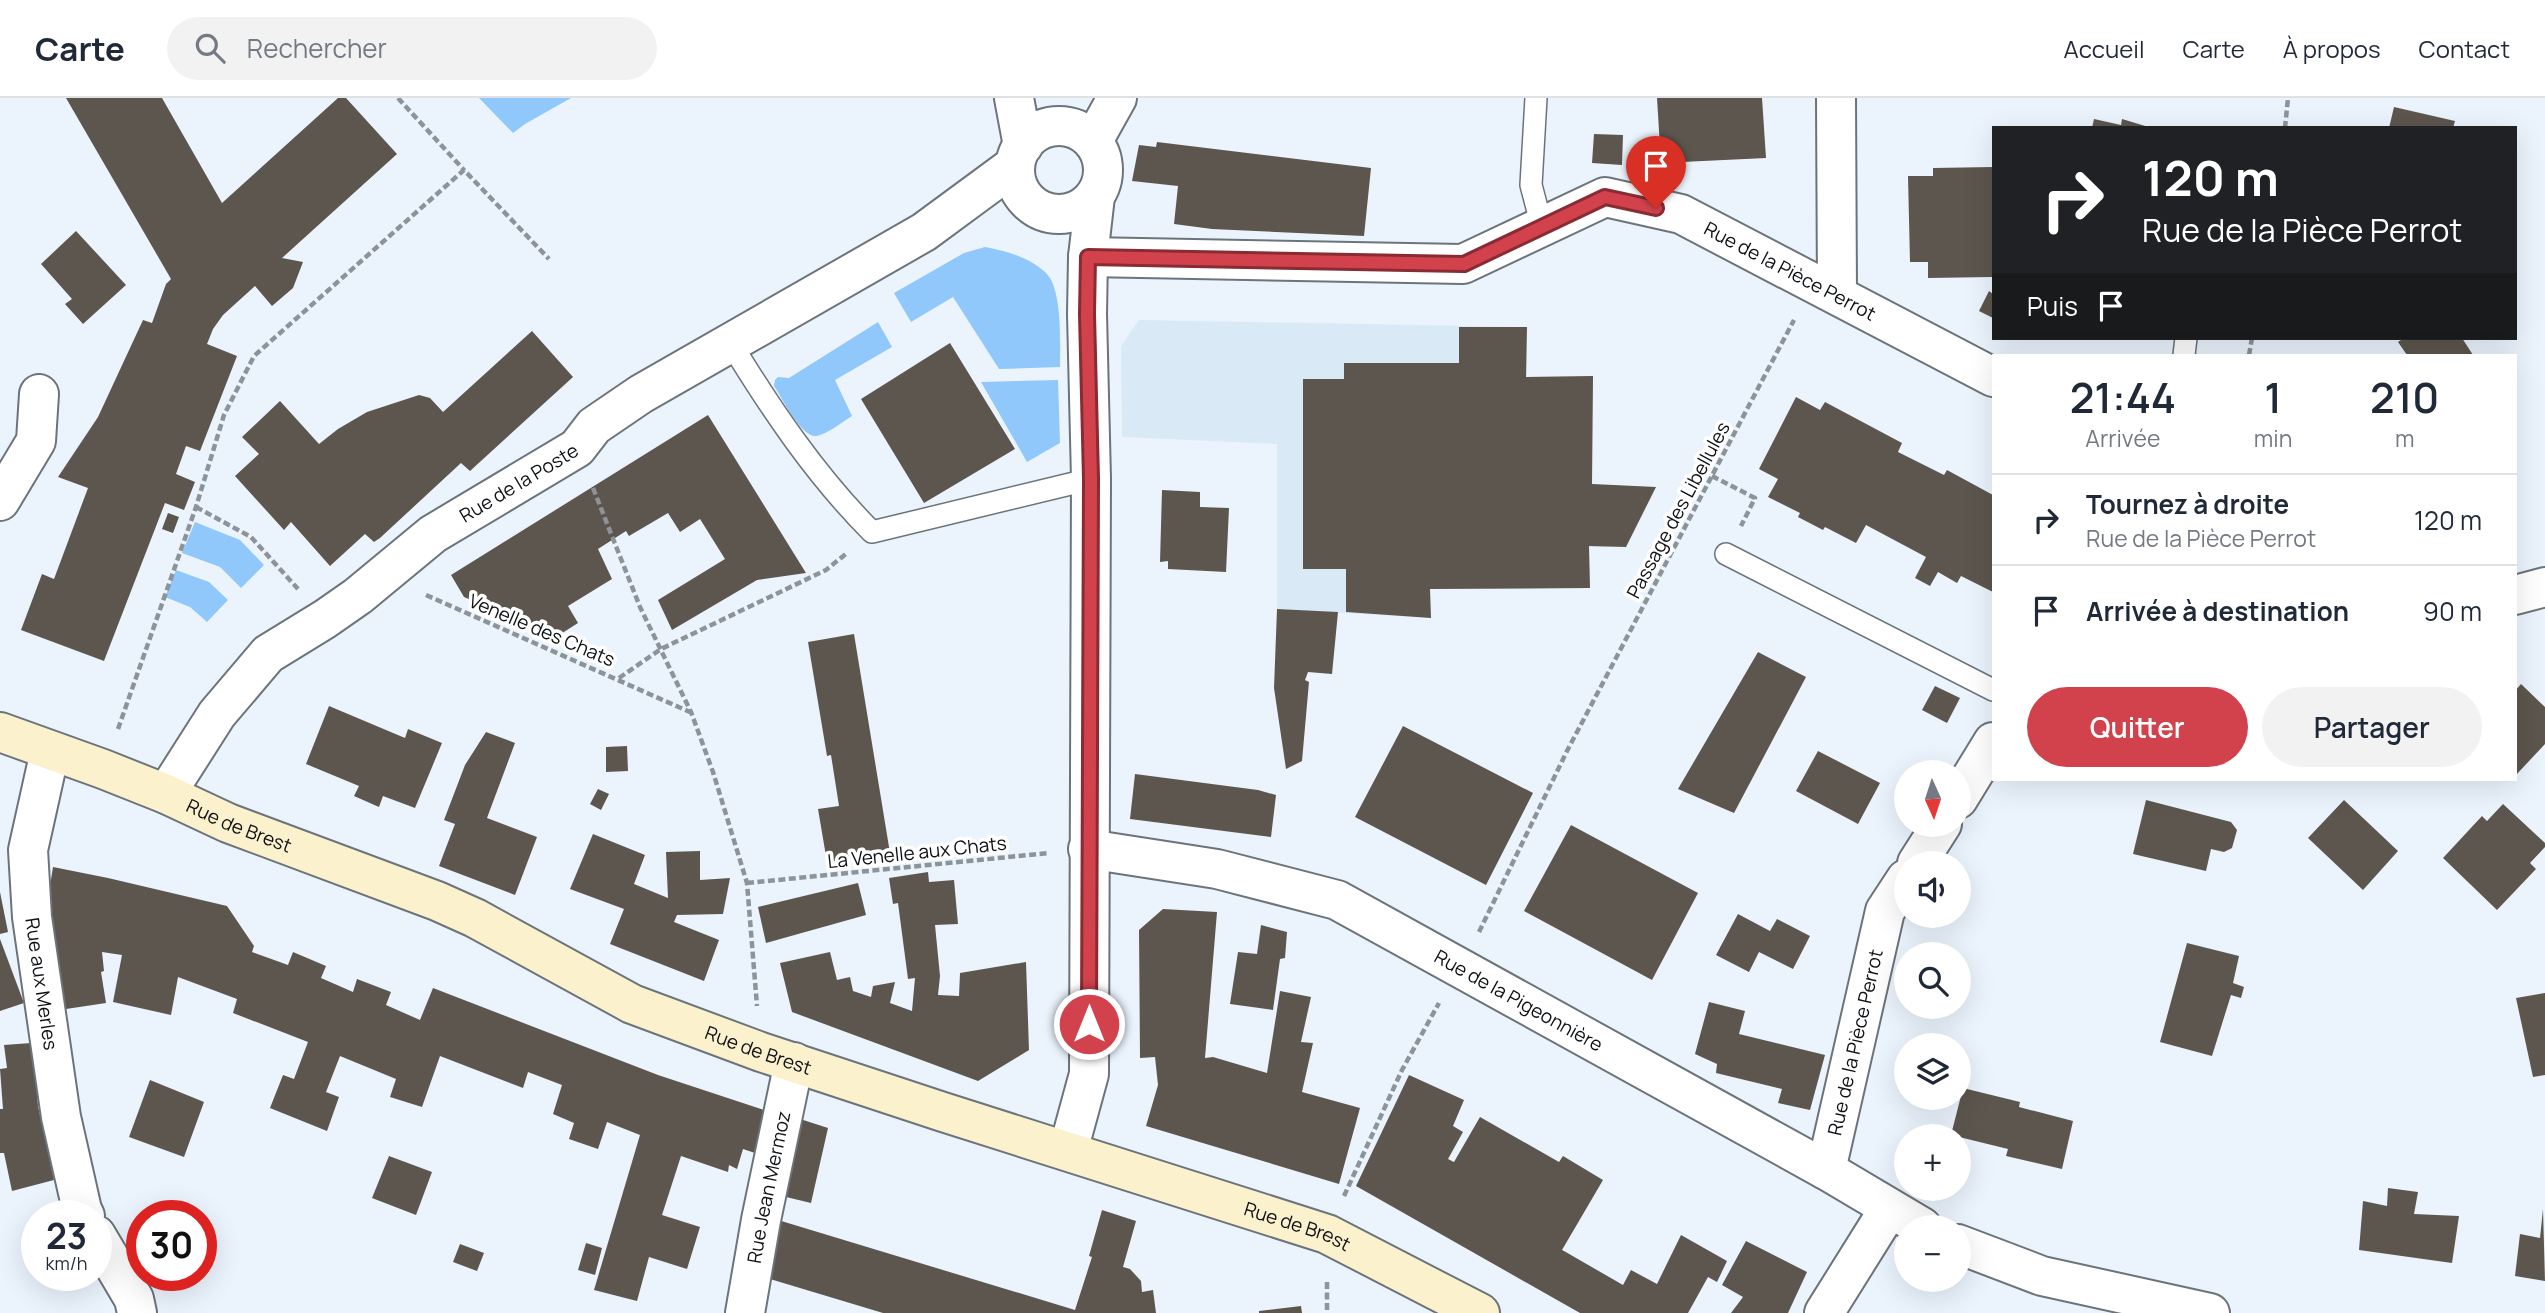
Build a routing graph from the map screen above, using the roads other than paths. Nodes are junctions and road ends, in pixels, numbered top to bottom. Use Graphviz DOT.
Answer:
graph roads {
  1 [pos="1014,98"];
  2 [pos="1117,98"];
  3 [pos="1536,98"];
  4 [pos="1836,98"];
  5 [pos="1071,122"];
  6 [pos="1019,155"];
  7 [pos="1095,196"];
  8 [pos="1044,210"];
  9 [pos="1542,227"];
  10 [pos="924,232"];
  11 [pos="1088,257"];
  12 [pos="1825,288"];
  13 [pos="730,342"];
  14 [pos="1992,376"];
  15 [pos="39,394"];
  16 [pos="1091,479"];
  17 [pos="0,501"];
  18 [pos="1726,554"];
  19 [pos="2545,587"];
  20 [pos="2517,594"];
  21 [pos="1992,689"];
  22 [pos="0,732"];
  23 [pos="1992,744"];
  24 [pos="50,751"];
  25 [pos="1971,778"];
  26 [pos="166,794"];
  27 [pos="1088,849"];
  28 [pos="1894,897"];
  29 [pos="778,1057"];
  30 [pos="1068,1151"];
  31 [pos="1826,1170"];
  32 [pos="83,1200"];
  33 [pos="1889,1209"];
  34 [pos="1900,1215"];
  35 [pos="1971,1249"];
  36 [pos="112,1262"];
  37 [pos="137,1313"];
  38 [pos="745,1313"];
  39 [pos="1480,1313"];
  40 [pos="1824,1313"];
  41 [pos="2210,1313"];
  1 -- 6 [label="street"];
  2 -- 5 [label="street"];
  3 -- 9 [label="lane"];
  4 -- 12 [label="street"];
  5 -- 6 [label="street"];
  5 -- 7 [label="street"];
  6 -- 8 [label="street"];
  6 -- 10 [label="street, Rue de la Poste"];
  7 -- 8 [label="street"];
  7 -- 11 [label="street"];
  8 -- 10 [label="street, Rue de la Poste"];
  8 -- 11 [label="street"];
  9 -- 11 [label="street, Rue de la Pièce Perrot"];
  9 -- 12 [label="street, Rue de la Pièce Perrot"];
  10 -- 13 [label="street, Rue de la Poste"];
  11 -- 16 [label="street"];
  12 -- 14 [label="street, Rue de la Pièce Perrot"];
  13 -- 16 [label="lane"];
  13 -- 26 [label="street, Rue de la Poste"];
  15 -- 17 [label="street"];
  16 -- 27 [label="street"];
  18 -- 21 [label="lane"];
  19 -- 20 [label="street"];
  22 -- 24 [label="main road, Rue de Brest"];
  23 -- 25 [label="street"];
  24 -- 26 [label="main road, Rue de Brest"];
  24 -- 32 [label="street, Rue aux Merles"];
  26 -- 29 [label="main road, Rue de Brest"];
  27 -- 30 [label="street"];
  27 -- 31 [label="street, Rue de la Pigeonnière"];
  28 -- 31 [label="street, Rue de la Pièce Perrot"];
  29 -- 30 [label="main road, Rue de Brest"];
  29 -- 38 [label="street, Rue Jean Mermoz"];
  30 -- 39 [label="main road, Rue de Brest"];
  31 -- 33 [label="street, Rue de la Pigeonnière"];
  33 -- 34 [label="street, Rue de la Pigeonnière"];
  33 -- 40 [label="street"];
  35 -- 41 [label="street"];
  36 -- 37 [label="street, Rue aux Merles"];
}
